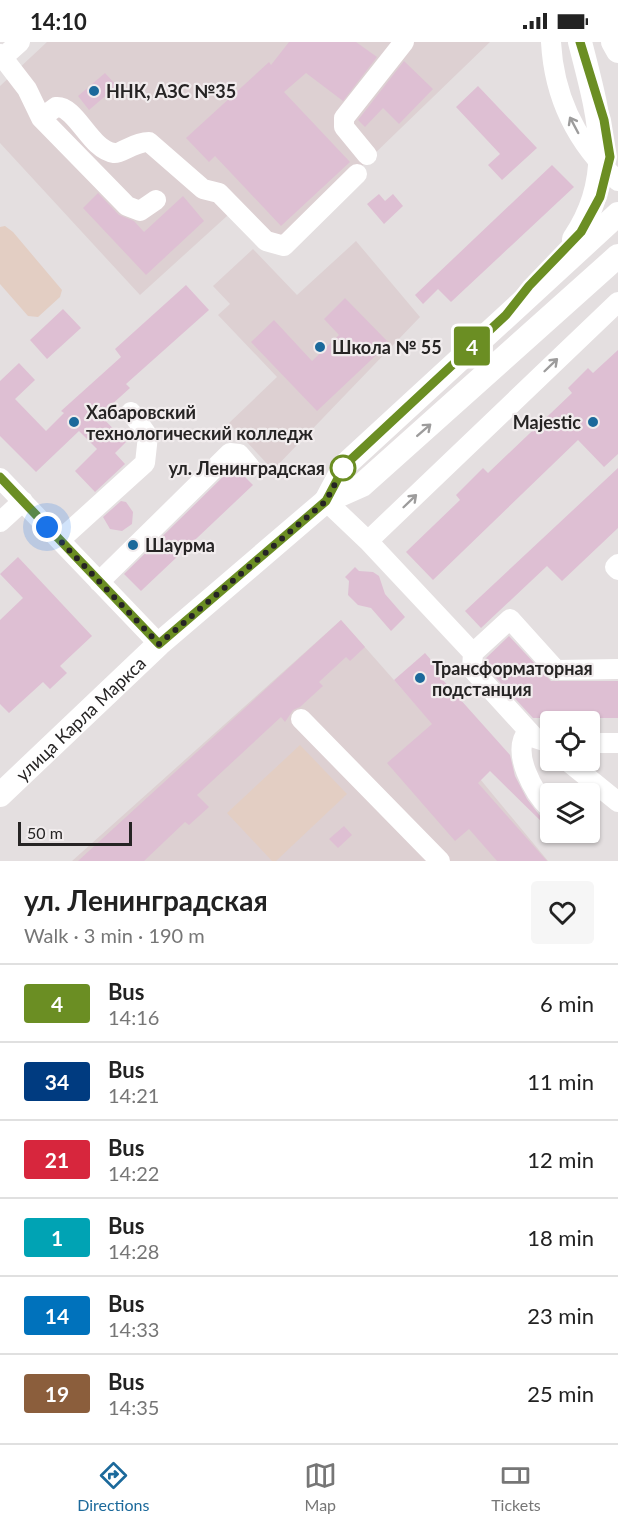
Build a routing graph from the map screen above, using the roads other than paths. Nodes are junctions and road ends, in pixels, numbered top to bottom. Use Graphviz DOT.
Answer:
graph roads {
  1 [pos="20,42"];
  2 [pos="404,42"];
  3 [pos="551,42"];
  4 [pos="580,42"];
  5 [pos="613,42"];
  6 [pos="618,51"];
  7 [pos="1,57"];
  8 [pos="41,118"];
  9 [pos="367,155"];
  10 [pos="357,174"];
  11 [pos="613,177"];
  12 [pos="156,200"];
  13 [pos="618,213"];
  14 [pos="618,256"];
  15 [pos="618,269"];
  16 [pos="590,283"];
  17 [pos="618,302"];
  18 [pos="506,315"];
  19 [pos="131,412"];
  20 [pos="250,467"];
  21 [pos="0,478"];
  22 [pos="22,501"];
  23 [pos="326,501"];
  24 [pos="0,522"];
  25 [pos="60,540"];
  26 [pos="368,541"];
  27 [pos="618,564"];
  28 [pos="618,570"];
  29 [pos="99,582"];
  30 [pos="159,644"];
  31 [pos="473,654"];
  32 [pos="618,669"];
  33 [pos="301,719"];
  34 [pos="528,731"];
  35 [pos="540,739"];
  36 [pos="600,743"];
  37 [pos="618,743"];
  38 [pos="580,771"];
  39 [pos="0,795"];
  40 [pos="540,796"];
  41 [pos="618,802"];
  42 [pos="440,861"];
  1 -- 7 [label="street"];
  2 -- 9 [label="street"];
  11 -- 3 [label="street, one-way"];
  4 -- 11 [label="main road"];
  5 -- 6 [label="main road"];
  7 -- 8 [label="street"];
  8 -- 10 [label="street"];
  8 -- 12 [label="street"];
  11 -- 18 [label="main road"];
  13 -- 18 [label="main road, улица Карла Маркса"];
  14 -- 16 [label="main road, улица Карла Маркса"];
  15 -- 16 [label="main road"];
  23 -- 16 [label="main road, улица Карла Маркса, one-way"];
  26 -- 17 [label="street, one-way"];
  18 -- 23 [label="main road, улица Карла Маркса"];
  19 -- 25 [label="street"];
  20 -- 29 [label="street"];
  21 -- 22 [label="street"];
  22 -- 24 [label="street"];
  22 -- 25 [label="street"];
  23 -- 26 [label="street"];
  23 -- 30 [label="main road, улица Карла Маркса"];
  25 -- 29 [label="street"];
  26 -- 31 [label="street"];
  27 -- 28 [label="street"];
  29 -- 30 [label="street"];
  30 -- 39 [label="main road, улица Карла Маркса"];
  31 -- 32 [label="street"];
  31 -- 34 [label="street"];
  33 -- 42 [label="street"];
  34 -- 35 [label="street"];
  34 -- 40 [label="street"];
  36 -- 37 [label="street"];
  38 -- 41 [label="street"];
}
